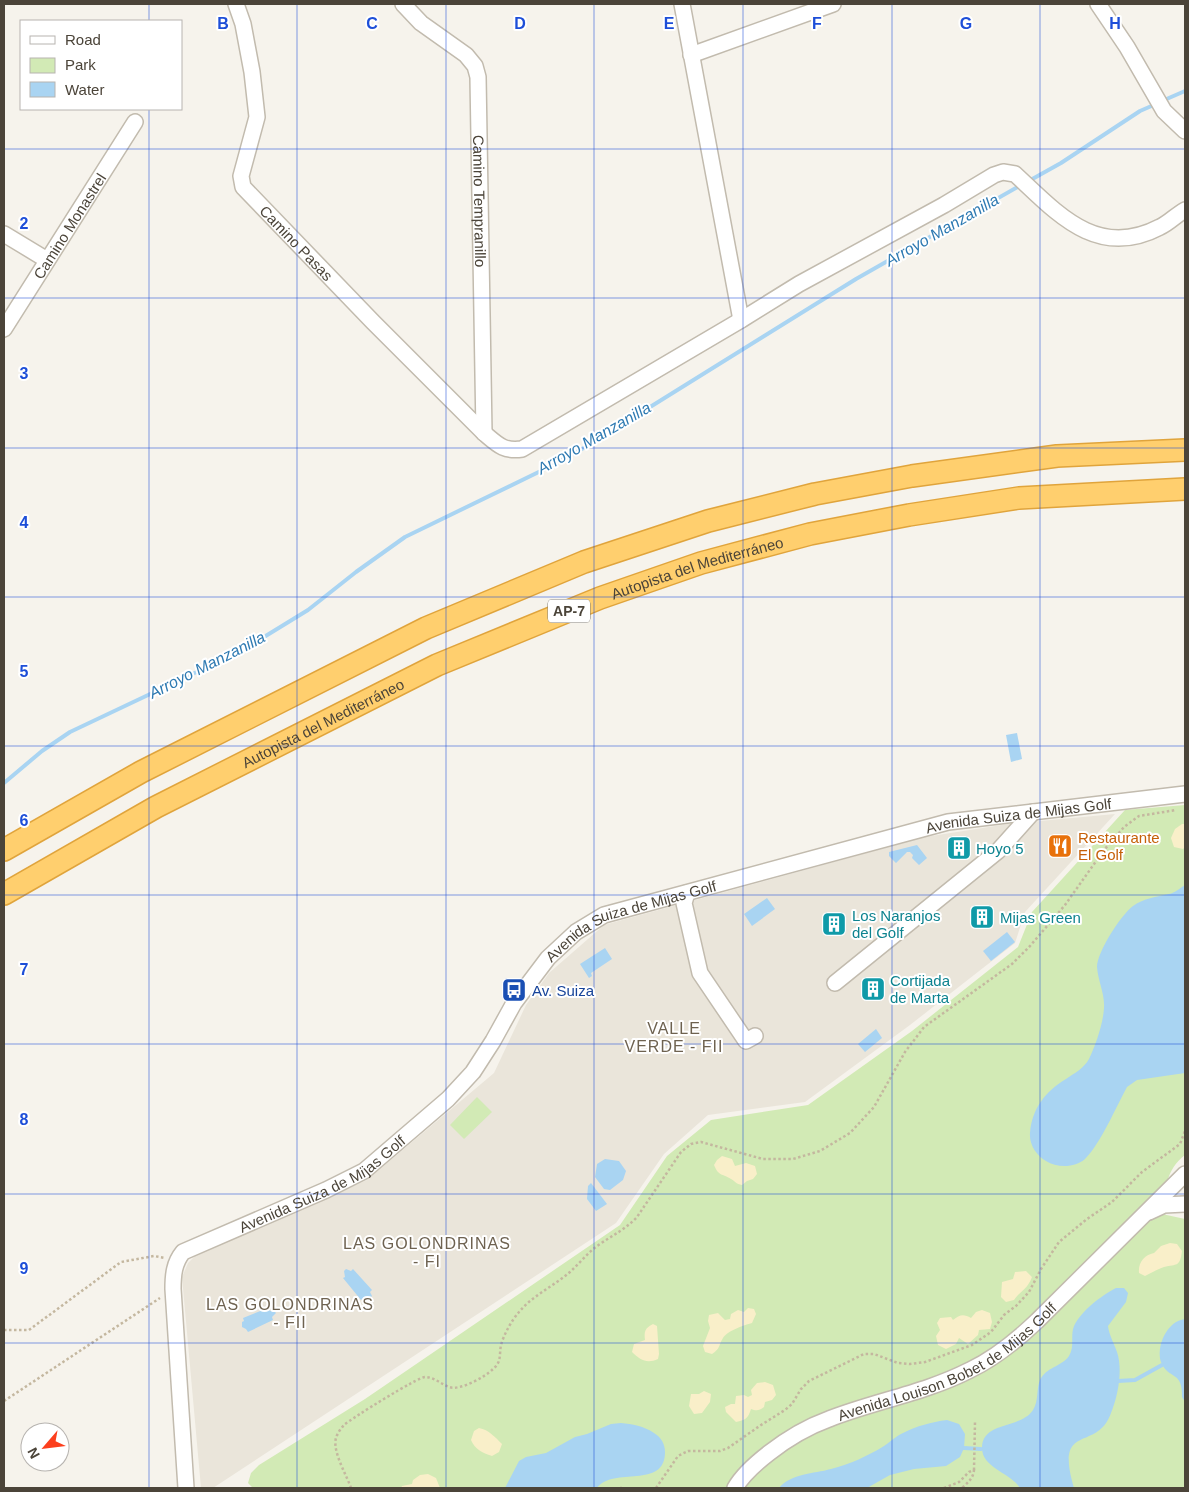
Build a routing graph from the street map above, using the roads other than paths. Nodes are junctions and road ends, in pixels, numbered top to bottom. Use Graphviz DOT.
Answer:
graph roads {
  1 [pos="236,4"];
  2 [pos="403,4"];
  3 [pos="682,4"];
  4 [pos="833,4"];
  5 [pos="1098,4"];
  6 [pos="691,55"];
  7 [pos="135,122"];
  8 [pos="1185,131"];
  9 [pos="1185,210"];
  10 [pos="4,234"];
  11 [pos="47,260"];
  12 [pos="741,320"];
  13 [pos="4,329"];
  14 [pos="484,433"];
  15 [pos="1185,450"];
  16 [pos="1185,489"];
  17 [pos="1185,794"];
  18 [pos="1033,812"];
  19 [pos="4,850"];
  20 [pos="687,893"];
  21 [pos="4,894"];
  22 [pos="835,983"];
  23 [pos="755,1036"];
  24 [pos="1185,1174"];
  25 [pos="1185,1204"];
  26 [pos="1144,1214"];
  27 [pos="186,1488"];
  28 [pos="735,1488"];
  1 -- 14 [label="street, Camino Pasas"];
  2 -- 14 [label="street, Camino Tempranillo"];
  3 -- 6 [label="street"];
  4 -- 6 [label="street"];
  5 -- 8 [label="street"];
  6 -- 12 [label="street"];
  7 -- 11 [label="street, Camino Monastrel"];
  9 -- 12 [label="street, Camino Pasas"];
  10 -- 11 [label="street"];
  11 -- 13 [label="street, Camino Monastrel"];
  12 -- 14 [label="street, Camino Pasas"];
  15 -- 19 [label="highway, AP-7"];
  16 -- 21 [label="highway, Autopista del Mediterráneo / AP-7"];
  17 -- 18 [label="street, Avenida Suiza de Mijas Golf"];
  18 -- 20 [label="street, Avenida Suiza de Mijas Golf"];
  18 -- 22 [label="street"];
  20 -- 23 [label="street"];
  20 -- 27 [label="street, Avenida Suiza de Mijas Golf"];
  24 -- 26 [label="street, Avenida Louison Bobet de Mijas Golf"];
  25 -- 26 [label="street, Avenida Louison Bobet de Mijas Golf"];
  26 -- 28 [label="street, Avenida Louison Bobet de Mijas Golf"];
}
